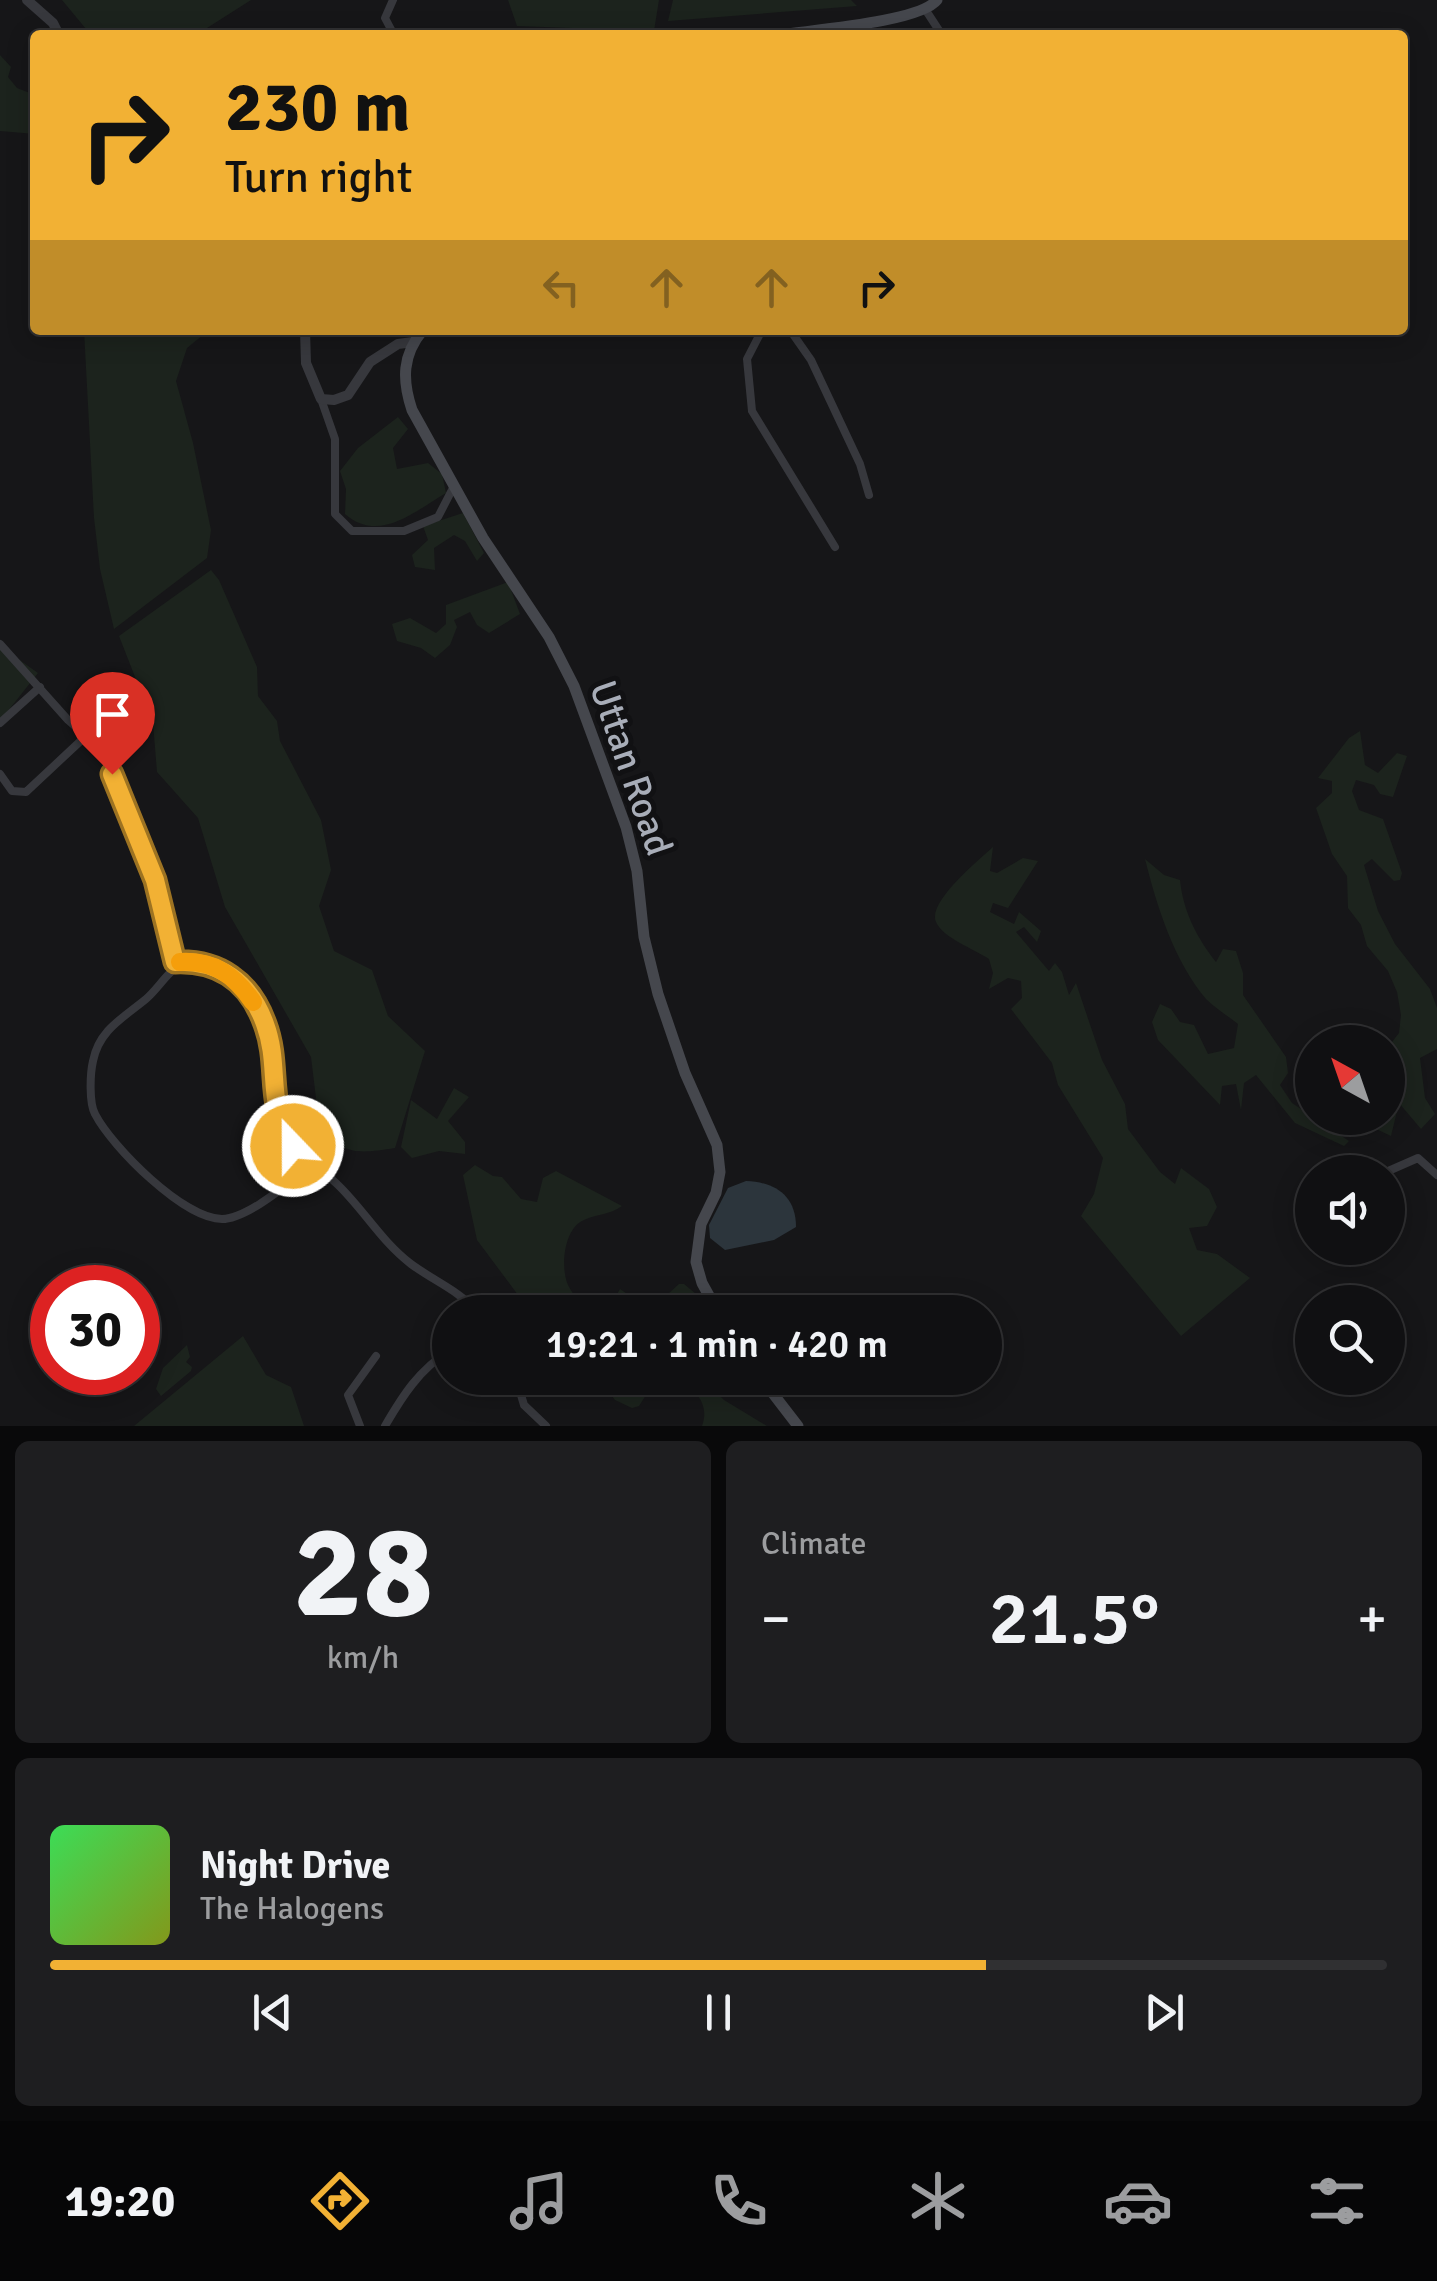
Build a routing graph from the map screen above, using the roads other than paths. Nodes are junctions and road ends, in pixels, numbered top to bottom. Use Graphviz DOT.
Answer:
graph roads {
  1 [pos="27,0"];
  2 [pos="393,0"];
  3 [pos="937,0"];
  4 [pos="926,9"];
  5 [pos="56,30"];
  6 [pos="391,30"];
  7 [pos="814,30"];
  8 [pos="939,30"];
  9 [pos="306,335"];
  10 [pos="418,335"];
  11 [pos="759,335"];
  12 [pos="794,335"];
  13 [pos="413,342"];
  14 [pos="321,399"];
  15 [pos="454,486"];
  16 [pos="869,496"];
  17 [pos="836,546"];
  18 [pos="0,644"];
  19 [pos="40,688"];
  20 [pos="0,723"];
  21 [pos="87,735"];
  22 [pos="0,774"];
  23 [pos="188,962"];
  24 [pos="1405,1164"];
  25 [pos="313,1165"];
  26 [pos="1437,1175"];
  27 [pos="462,1295"];
  28 [pos="709,1295"];
  29 [pos="376,1356"];
  30 [pos="432,1365"];
  31 [pos="521,1395"];
  32 [pos="775,1395"];
  33 [pos="360,1426"];
  34 [pos="386,1426"];
  35 [pos="546,1426"];
  36 [pos="798,1426"];
  1 -- 5 [label="street"];
  2 -- 6 [label="street"];
  3 -- 4 [label="main road"];
  4 -- 7 [label="main road"];
  4 -- 8 [label="street"];
  9 -- 14 [label="street"];
  10 -- 13 [label="main road"];
  11 -- 17 [label="street"];
  12 -- 16 [label="street"];
  13 -- 14 [label="street"];
  13 -- 15 [label="main road, Uttan Road"];
  14 -- 15 [label="street"];
  15 -- 28 [label="main road, Uttan Road"];
  18 -- 19 [label="street"];
  19 -- 20 [label="street"];
  19 -- 21 [label="street"];
  21 -- 22 [label="street"];
  21 -- 23 [label="street"];
  23 -- 25 [label="street"];
  23 -- 25 [label="street"];
  24 -- 26 [label="street"];
  25 -- 27 [label="street"];
  29 -- 33 [label="street"];
  30 -- 34 [label="street"];
  31 -- 35 [label="street"];
  32 -- 36 [label="main road"];
}
